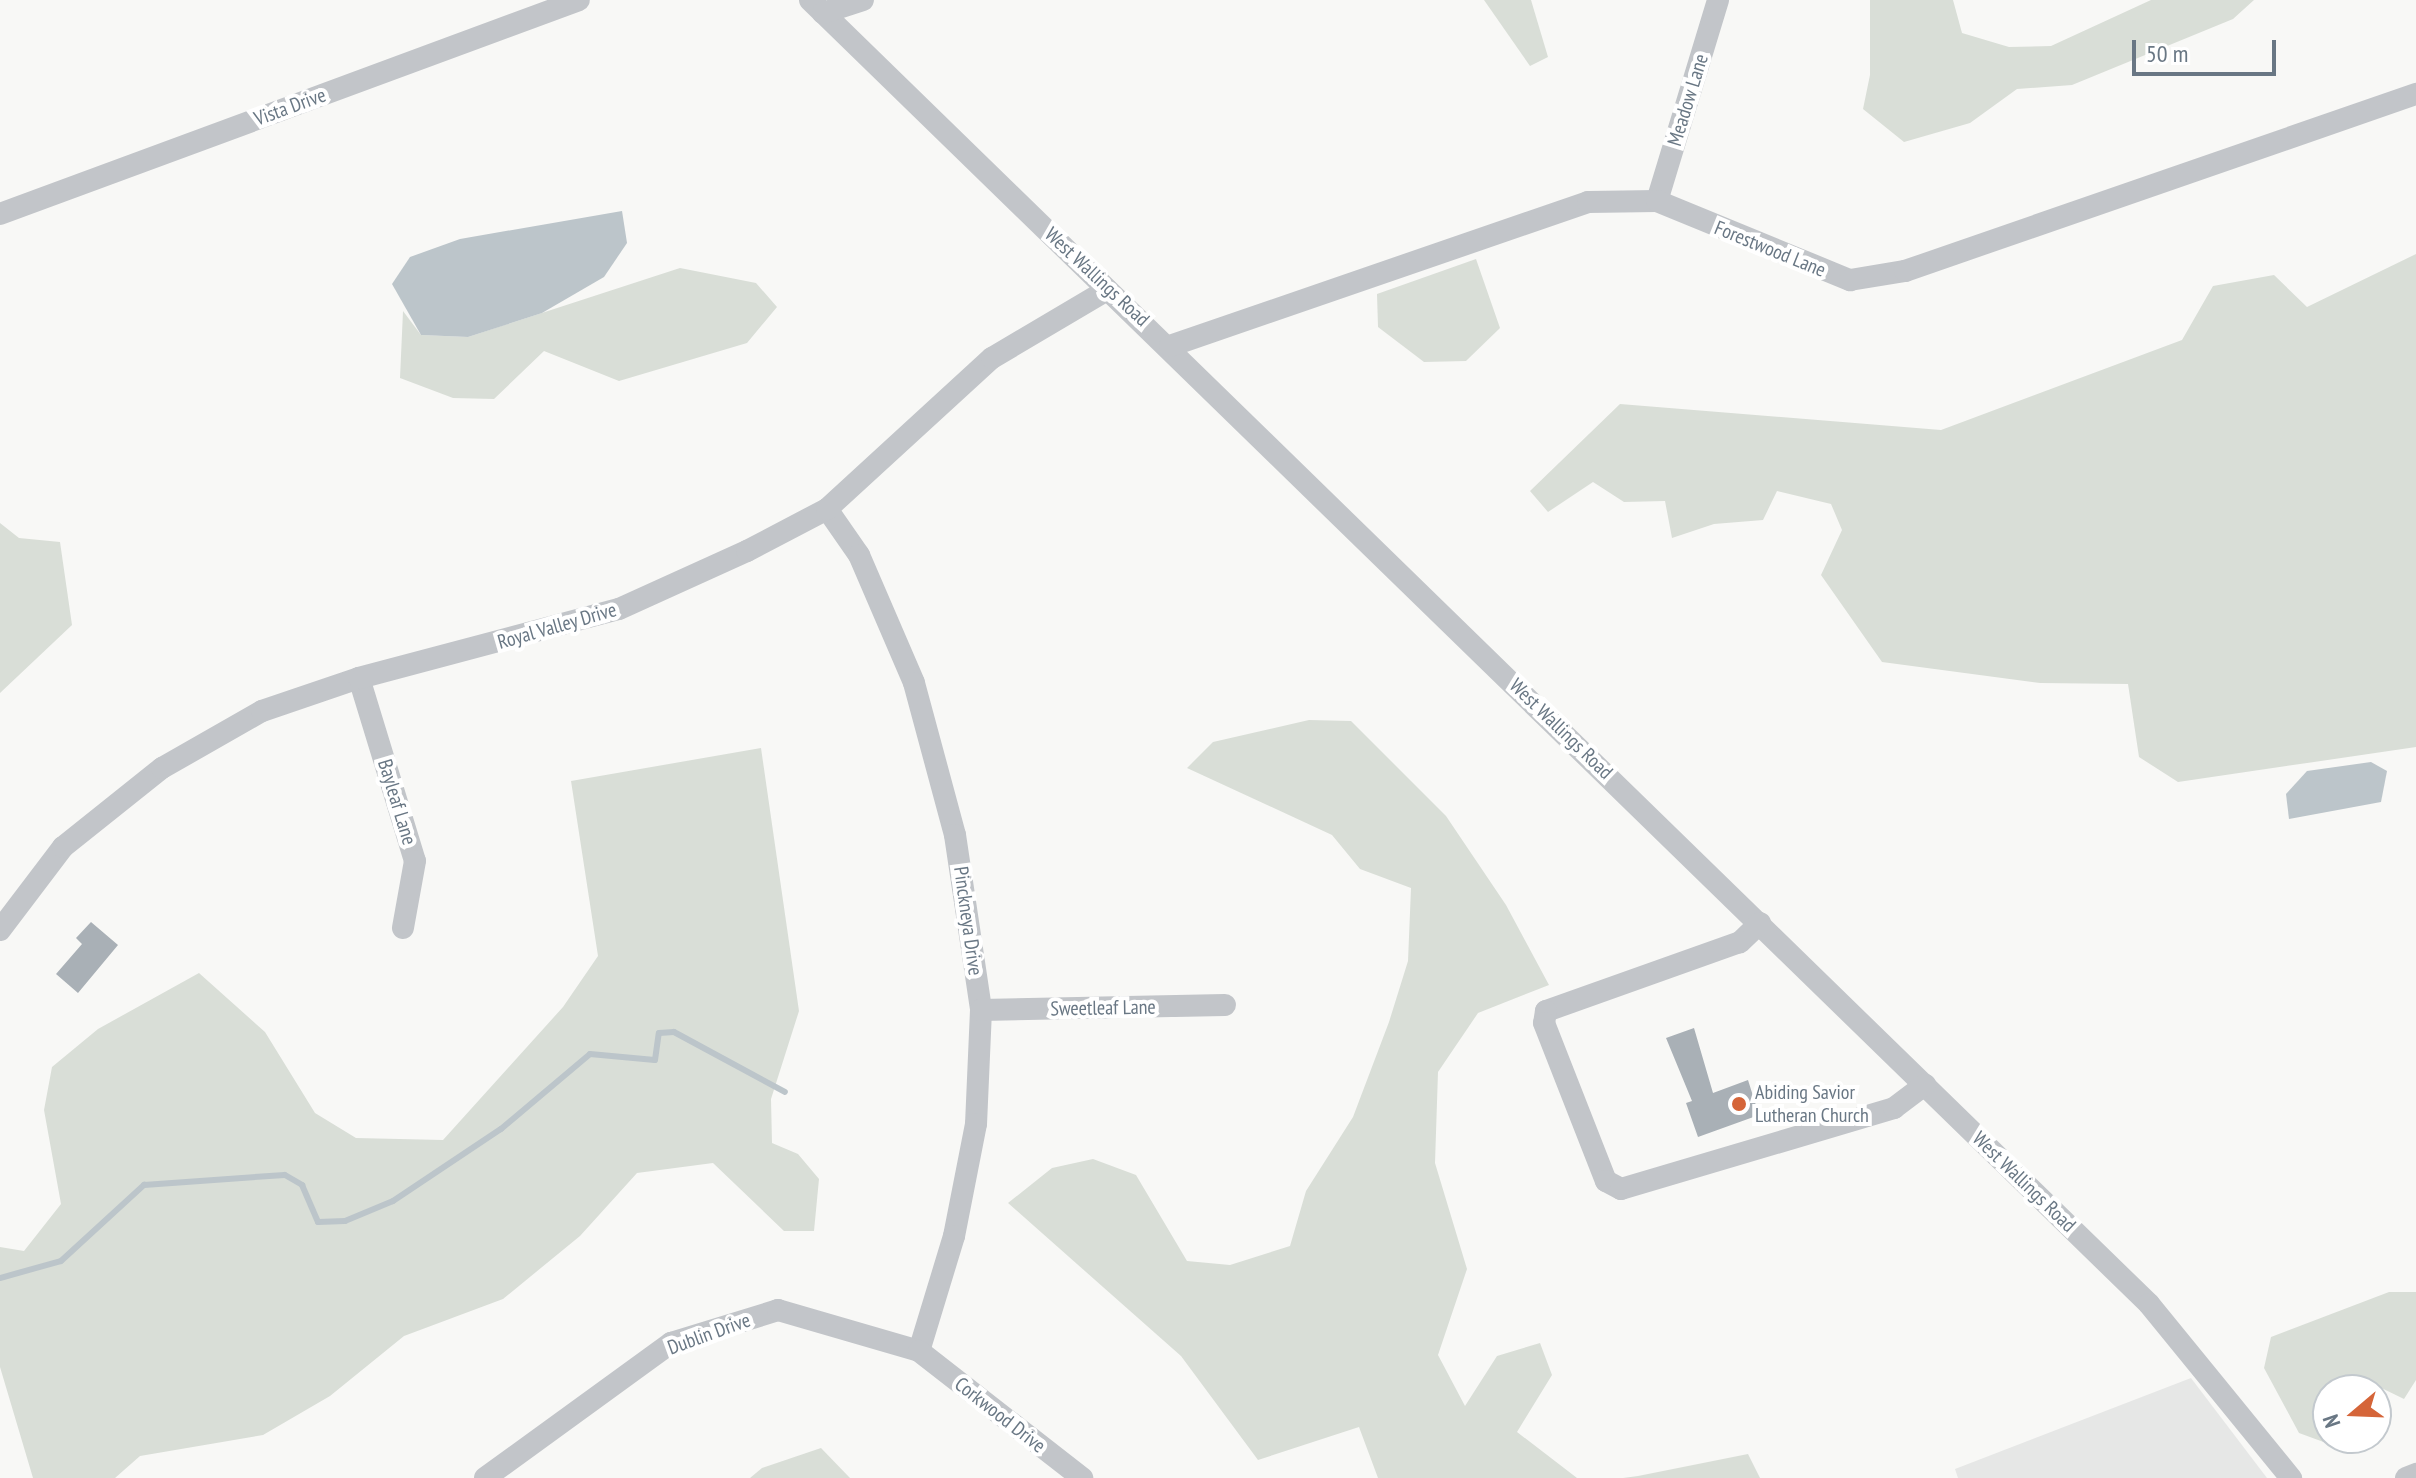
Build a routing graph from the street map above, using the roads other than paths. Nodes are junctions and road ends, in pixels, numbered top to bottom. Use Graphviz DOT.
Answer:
graph roads {
  1 [pos="579,0"];
  2 [pos="863,0"];
  3 [pos="1718,0"];
  4 [pos="816,6"];
  5 [pos="2416,94"];
  6 [pos="1657,201"];
  7 [pos="0,214"];
  8 [pos="1107,290"];
  9 [pos="1170,346"];
  10 [pos="827,509"];
  11 [pos="359,678"];
  12 [pos="1760,923"];
  13 [pos="403,928"];
  14 [pos="0,930"];
  15 [pos="1225,1005"];
  16 [pos="981,1010"];
  17 [pos="1925,1085"];
  18 [pos="919,1351"];
  19 [pos="2416,1474"];
  20 [pos="485,1478"];
  21 [pos="1082,1478"];
  22 [pos="2291,1478"];
  23 [pos="2406,1478"];
  1 -- 7 [label="street, Vista Drive"];
  2 -- 4 [label="street"];
  3 -- 6 [label="street, Meadow Lane"];
  4 -- 8 [label="street, West Wallings Road"];
  5 -- 6 [label="street, Forestwood Lane"];
  6 -- 9 [label="street, Forestwood Lane"];
  8 -- 9 [label="street, West Wallings Road"];
  8 -- 10 [label="street, Royal Valley Drive"];
  9 -- 12 [label="street, West Wallings Road"];
  10 -- 11 [label="street, Royal Valley Drive"];
  10 -- 16 [label="street, Pinckneya Drive"];
  11 -- 13 [label="street, Bayleaf Lane"];
  11 -- 14 [label="street, Royal Valley Drive"];
  12 -- 17 [label="street, West Wallings Road"];
  12 -- 17 [label="street"];
  15 -- 16 [label="street, Sweetleaf Lane"];
  16 -- 18 [label="street, Pinckneya Drive"];
  17 -- 22 [label="street, West Wallings Road"];
  18 -- 20 [label="street, Dublin Drive"];
  18 -- 21 [label="street, Corkwood Drive"];
  19 -- 23 [label="street"];
}
